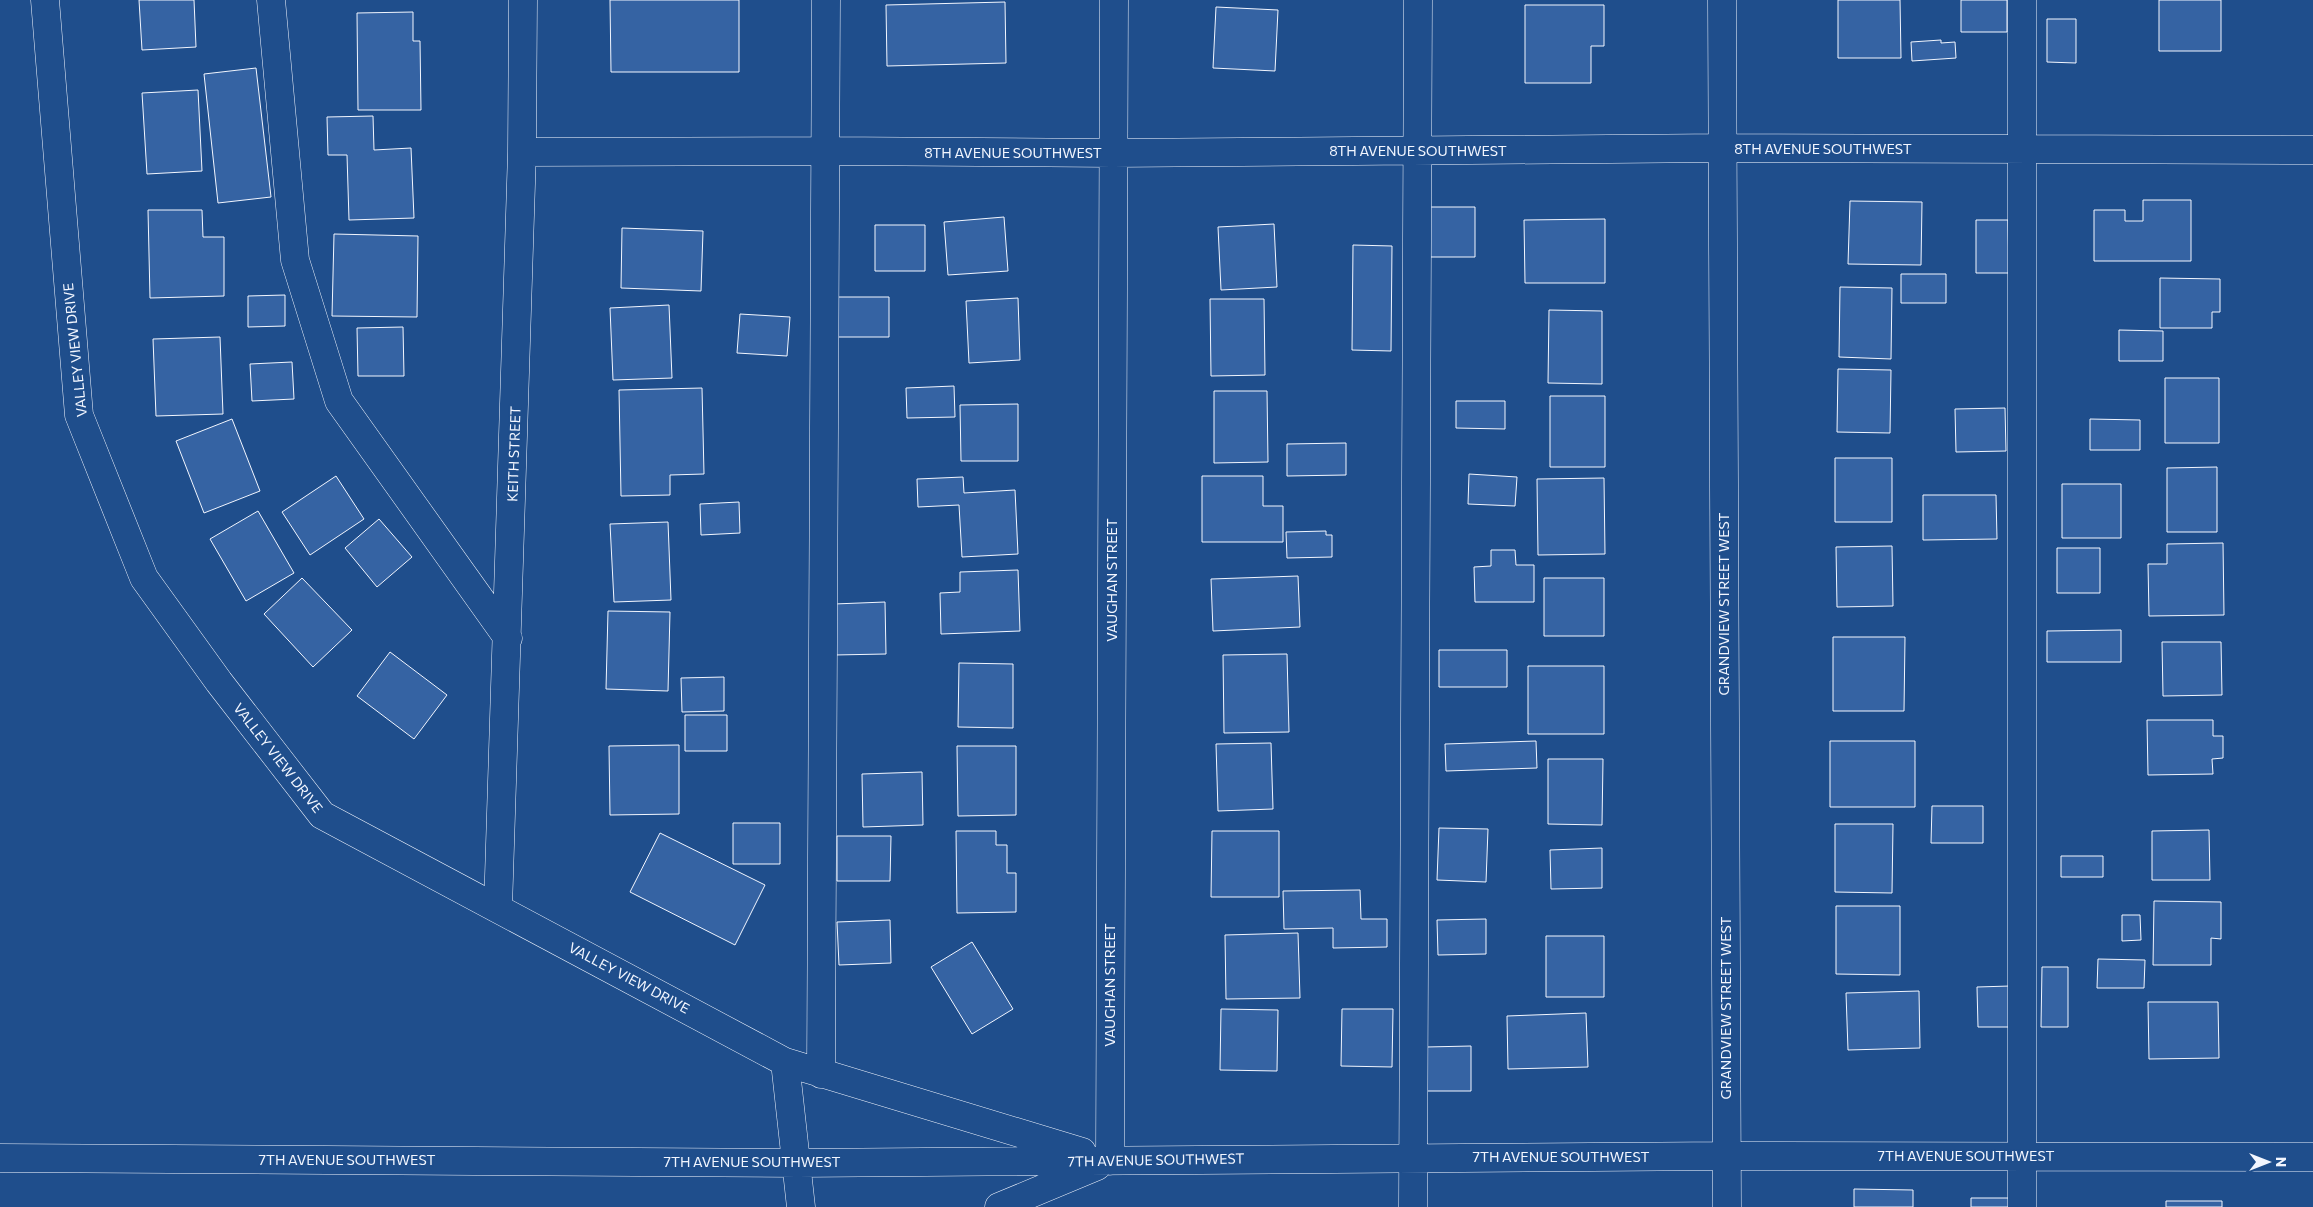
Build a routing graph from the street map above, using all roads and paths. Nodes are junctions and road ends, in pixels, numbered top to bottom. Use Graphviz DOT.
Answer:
graph roads {
  1 [pos="46,0"];
  2 [pos="271,0"];
  3 [pos="523,0"];
  4 [pos="826,0"];
  5 [pos="1114,0"];
  6 [pos="1418,0"];
  7 [pos="1722,0"];
  8 [pos="2022,0"];
  9 [pos="1723,148"];
  10 [pos="2021,149"];
  11 [pos="2313,150"];
  12 [pos="826,151"];
  13 [pos="1417,151"];
  14 [pos="522,152"];
  15 [pos="1113,153"];
  16 [pos="508,638"];
  17 [pos="498,908"];
  18 [pos="785,1062"];
  19 [pos="820,1074"];
  20 [pos="1726,1156"];
  21 [pos="2023,1156"];
  22 [pos="2313,1157"];
  23 [pos="0,1158"];
  24 [pos="1412,1158"];
  25 [pos="1110,1160"];
  26 [pos="798,1163"];
  27 [pos="801,1207"];
  28 [pos="999,1207"];
  29 [pos="1413,1207"];
  30 [pos="1727,1207"];
  31 [pos="2022,1207"];
  1 -- 17 [label="street, VALLEY VIEW DRIVE"];
  2 -- 16 [label="street"];
  3 -- 14 [label="street, KEITH STREET"];
  4 -- 12 [label="street"];
  5 -- 15 [label="street, VAUGHAN STREET"];
  6 -- 13 [label="street"];
  7 -- 9 [label="street, GRANDVIEW STREET WEST"];
  8 -- 10 [label="street"];
  9 -- 10 [label="street, 8TH AVENUE SOUTHWEST"];
  9 -- 13 [label="street, 8TH AVENUE SOUTHWEST"];
  9 -- 20 [label="street, GRANDVIEW STREET WEST"];
  10 -- 11 [label="street, 8TH AVENUE SOUTHWEST"];
  10 -- 21 [label="street"];
  12 -- 14 [label="street, 8TH AVENUE SOUTHWEST"];
  12 -- 15 [label="street, 8TH AVENUE SOUTHWEST"];
  12 -- 19 [label="street"];
  13 -- 15 [label="street, 8TH AVENUE SOUTHWEST"];
  13 -- 24 [label="street"];
  14 -- 16 [label="street, KEITH STREET"];
  15 -- 25 [label="street, VAUGHAN STREET"];
  16 -- 17 [label="street, KEITH STREET"];
  17 -- 18 [label="street, VALLEY VIEW DRIVE"];
  18 -- 19 [label="street, VALLEY VIEW DRIVE"];
  18 -- 26 [label="street"];
  19 -- 25 [label="street, VALLEY VIEW DRIVE"];
  20 -- 21 [label="street, 7TH AVENUE SOUTHWEST"];
  20 -- 24 [label="street, 7TH AVENUE SOUTHWEST"];
  20 -- 30 [label="street, GRANDVIEW STREET WEST"];
  21 -- 22 [label="street, 7TH AVENUE SOUTHWEST"];
  21 -- 31 [label="street"];
  23 -- 26 [label="street, 7TH AVENUE SOUTHWEST"];
  24 -- 25 [label="street, 7TH AVENUE SOUTHWEST"];
  24 -- 29 [label="street"];
  25 -- 26 [label="street, 7TH AVENUE SOUTHWEST"];
  25 -- 28 [label="street"];
  26 -- 27 [label="street"];
}
